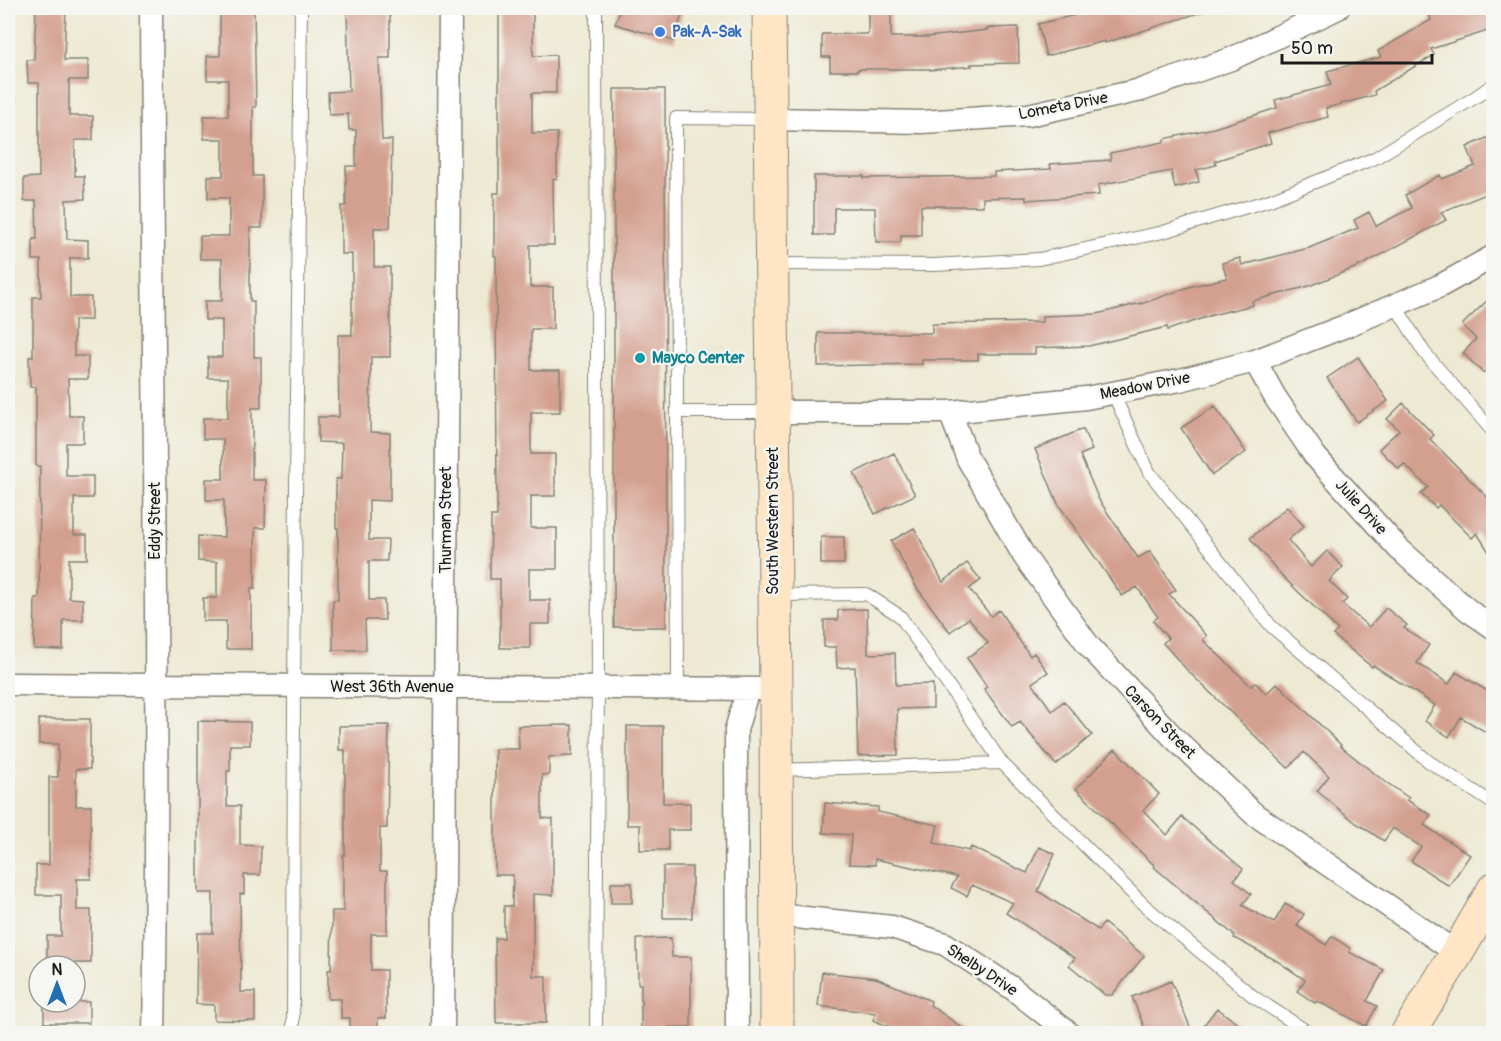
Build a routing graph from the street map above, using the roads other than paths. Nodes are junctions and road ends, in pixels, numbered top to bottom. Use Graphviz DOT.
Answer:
graph roads {
  1 [pos="151,8"];
  2 [pos="301,8"];
  3 [pos="450,8"];
  4 [pos="596,8"];
  5 [pos="769,8"];
  6 [pos="1338,8"];
  7 [pos="1494,84"];
  8 [pos="770,119"];
  9 [pos="1494,256"];
  10 [pos="771,264"];
  11 [pos="1395,305"];
  12 [pos="1255,361"];
  13 [pos="1113,393"];
  14 [pos="677,412"];
  15 [pos="772,412"];
  16 [pos="950,412"];
  17 [pos="1494,433"];
  18 [pos="774,595"];
  19 [pos="1494,628"];
  20 [pos="8,684"];
  21 [pos="156,685"];
  22 [pos="294,686"];
  23 [pos="445,687"];
  24 [pos="598,688"];
  25 [pos="678,688"];
  26 [pos="762,689"];
  27 [pos="1002,763"];
  28 [pos="776,770"];
  29 [pos="1494,804"];
  30 [pos="1494,889"];
  31 [pos="776,915"];
  32 [pos="1457,953"];
  33 [pos="154,1034"];
  34 [pos="293,1034"];
  35 [pos="443,1034"];
  36 [pos="596,1034"];
  37 [pos="737,1034"];
  38 [pos="777,1034"];
  39 [pos="1070,1034"];
  40 [pos="1311,1034"];
  41 [pos="1407,1034"];
  1 -- 21 [label="street, Eddy Street"];
  2 -- 22 [label="lane"];
  3 -- 23 [label="street, Thurman Street"];
  4 -- 24 [label="lane"];
  5 -- 8 [label="main road, South Western Street"];
  6 -- 8 [label="street, Lometa Drive"];
  7 -- 10 [label="lane"];
  8 -- 10 [label="main road, South Western Street"];
  8 -- 14 [label="lane"];
  9 -- 11 [label="street, Meadow Drive"];
  10 -- 15 [label="main road, South Western Street"];
  11 -- 12 [label="street, Meadow Drive"];
  11 -- 17 [label="lane"];
  12 -- 13 [label="street, Meadow Drive"];
  12 -- 19 [label="street, Julie Drive"];
  13 -- 16 [label="street, Meadow Drive"];
  13 -- 29 [label="lane"];
  14 -- 15 [label="lane"];
  14 -- 25 [label="lane"];
  15 -- 16 [label="street, Meadow Drive"];
  15 -- 18 [label="main road, South Western Street"];
  16 -- 32 [label="street, Carson Street"];
  18 -- 26 [label="main road, South Western Street"];
  18 -- 27 [label="lane"];
  20 -- 21 [label="street, West 36th Avenue"];
  21 -- 22 [label="street, West 36th Avenue"];
  21 -- 33 [label="street, Eddy Street"];
  22 -- 23 [label="street, West 36th Avenue"];
  22 -- 34 [label="lane"];
  23 -- 24 [label="street, West 36th Avenue"];
  23 -- 35 [label="street, Thurman Street"];
  24 -- 25 [label="street, West 36th Avenue"];
  24 -- 36 [label="lane"];
  25 -- 26 [label="street, West 36th Avenue"];
  26 -- 28 [label="main road, South Western Street"];
  26 -- 37 [label="street"];
  27 -- 28 [label="lane"];
  27 -- 40 [label="lane"];
  28 -- 31 [label="main road, South Western Street"];
  30 -- 32 [label="main road"];
  31 -- 38 [label="main road, South Western Street"];
  31 -- 39 [label="street, Shelby Drive"];
  32 -- 41 [label="main road"];
}
